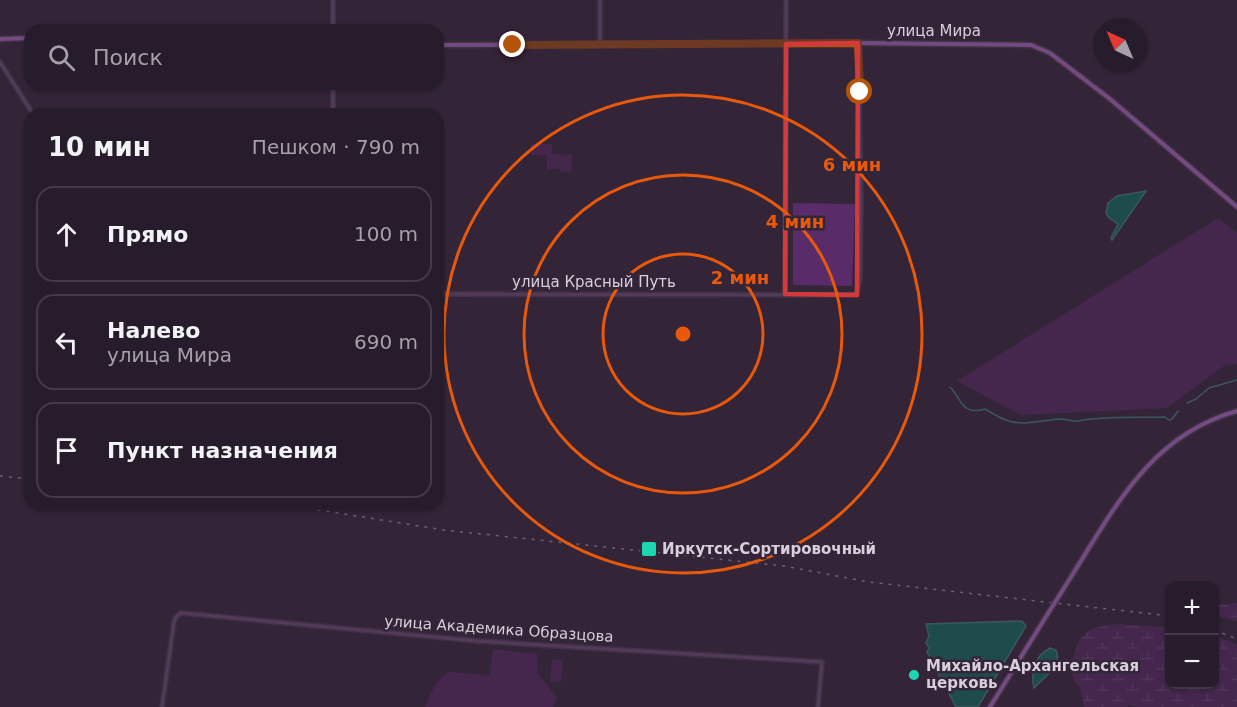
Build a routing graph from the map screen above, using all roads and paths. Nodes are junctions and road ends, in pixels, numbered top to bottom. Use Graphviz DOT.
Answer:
graph roads {
  1 [pos="333,0"];
  2 [pos="600,0"];
  3 [pos="786,0"];
  4 [pos="333,24"];
  5 [pos="24,38"];
  6 [pos="0,39"];
  7 [pos="858,43"];
  8 [pos="786,44"];
  9 [pos="444,45"];
  10 [pos="600,45"];
  11 [pos="0,62"];
  12 [pos="333,90"];
  13 [pos="29,108"];
  14 [pos="333,108"];
  15 [pos="1237,207"];
  16 [pos="444,294"];
  17 [pos="785,294"];
  18 [pos="1237,411"];
  19 [pos="162,707"];
  20 [pos="818,707"];
  21 [pos="990,707"];
  1 -- 4 [label="street"];
  2 -- 10 [label="street"];
  3 -- 8 [label="street"];
  5 -- 6 [label="main road"];
  7 -- 8 [label="main road, улица Мира"];
  7 -- 15 [label="main road, улица Мира"];
  7 -- 17 [label="street, улица Красный Путь"];
  8 -- 10 [label="main road, улица Мира"];
  8 -- 17 [label="street"];
  9 -- 10 [label="main road, улица Мира"];
  11 -- 13 [label="street"];
  12 -- 14 [label="street"];
  16 -- 17 [label="street, улица Красный Путь"];
  18 -- 21 [label="main road, bridge"];
  19 -- 20 [label="street, улица Академика Образцова"];
}
